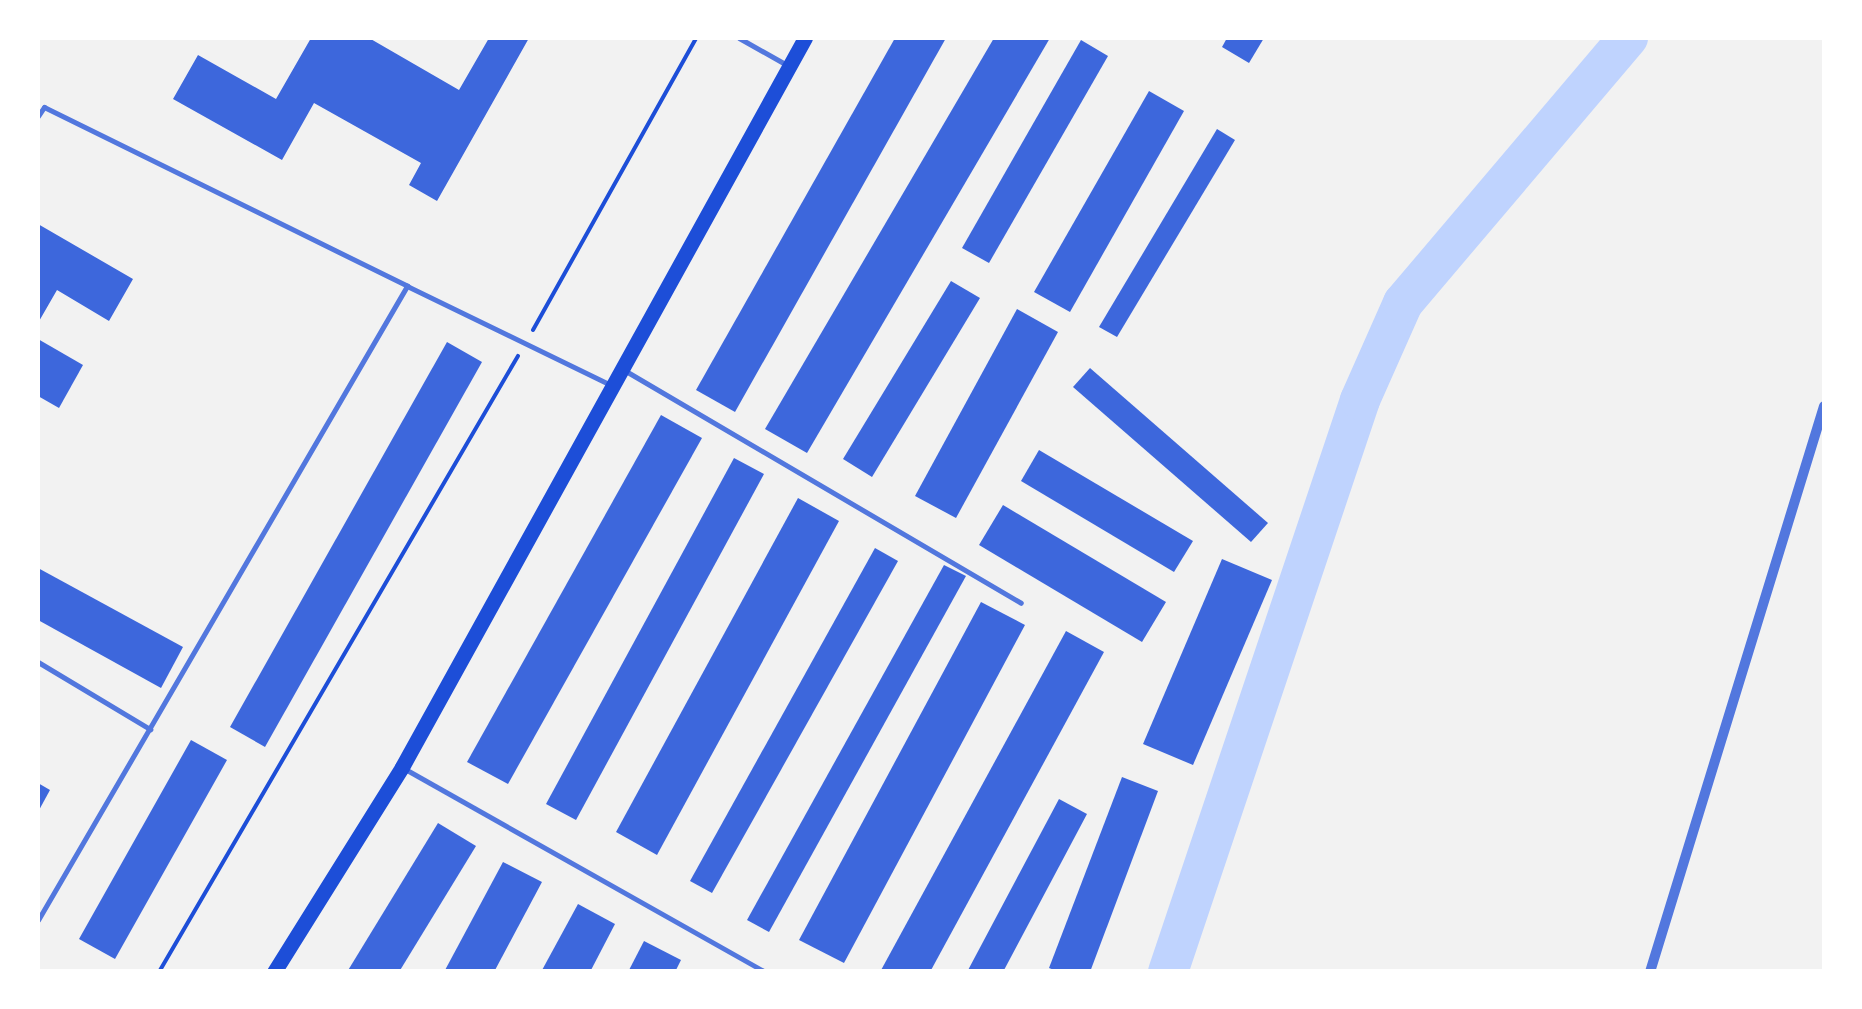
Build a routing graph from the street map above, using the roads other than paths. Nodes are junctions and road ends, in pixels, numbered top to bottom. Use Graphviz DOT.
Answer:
graph roads {
  1 [pos="739,38"];
  2 [pos="805,38"];
  3 [pos="788,64"];
  4 [pos="38,116"];
  5 [pos="406,286"];
  6 [pos="617,366"];
  7 [pos="607,383"];
  8 [pos="1824,406"];
  9 [pos="1021,604"];
  10 [pos="38,662"];
  11 [pos="150,729"];
  12 [pos="402,767"];
  13 [pos="38,920"];
  14 [pos="274,972"];
  15 [pos="766,972"];
  16 [pos="1650,972"];
  1 -- 3 [label="lane"];
  2 -- 3 [label="main road"];
  3 -- 6 [label="main road"];
  4 -- 5 [label="lane"];
  5 -- 7 [label="lane"];
  5 -- 11 [label="lane"];
  6 -- 7 [label="main road"];
  6 -- 9 [label="lane"];
  7 -- 12 [label="main road"];
  8 -- 16 [label="street"];
  10 -- 11 [label="lane"];
  11 -- 13 [label="lane"];
  12 -- 14 [label="main road"];
  12 -- 15 [label="lane"];
}
